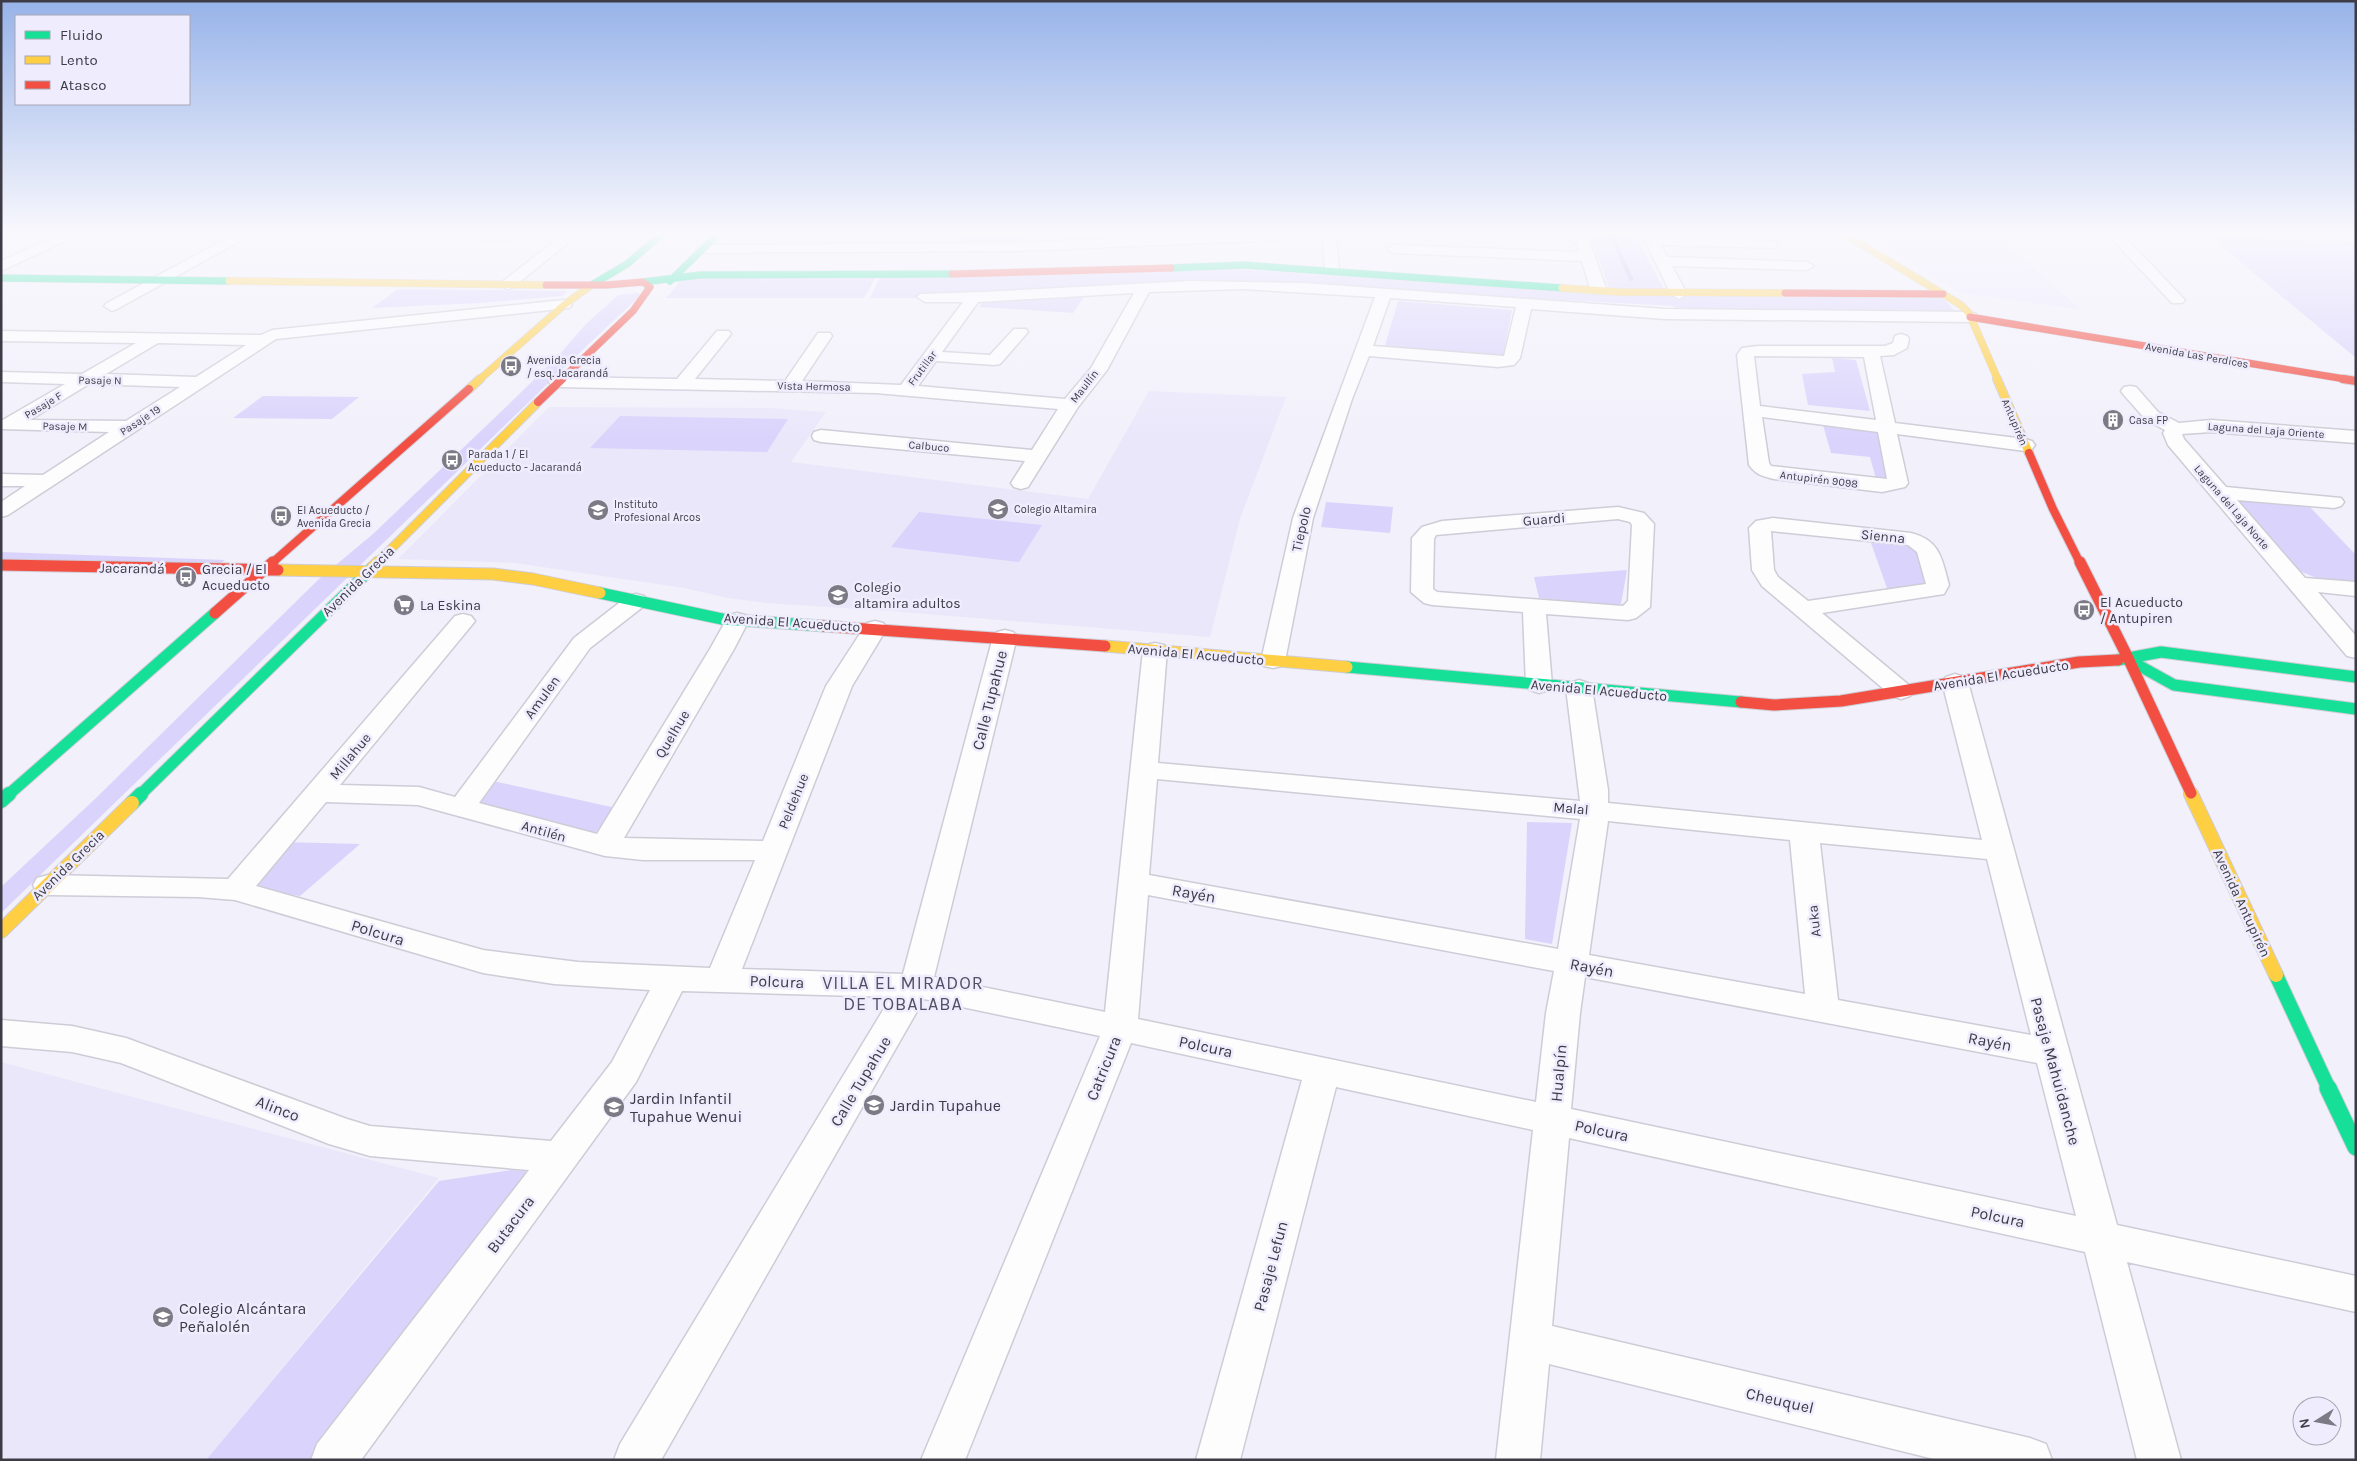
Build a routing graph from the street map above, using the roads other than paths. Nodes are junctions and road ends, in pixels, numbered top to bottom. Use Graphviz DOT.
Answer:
graph roads {
  1 [pos="117,303"];
  2 [pos="566,303"];
  3 [pos="639,303"];
  4 [pos="642,303"];
  5 [pos="970,303"];
  6 [pos="1136,303"];
  7 [pos="1380,303"];
  8 [pos="1514,303"];
  9 [pos="1958,303"];
  10 [pos="1524,304"];
  11 [pos="564,305"];
  12 [pos="112,306"];
  13 [pos="633,311"];
  14 [pos="1970,317"];
  15 [pos="1020,332"];
  16 [pos="724,334"];
  17 [pos="1,336"];
  18 [pos="824,336"];
  19 [pos="155,338"];
  20 [pos="262,340"];
  21 [pos="1901,340"];
  22 [pos="1363,350"];
  23 [pos="1871,352"];
  24 [pos="932,356"];
  25 [pos="1,377"];
  26 [pos="85,379"];
  27 [pos="2356,381"];
  28 [pos="198,382"];
  29 [pos="558,382"];
  30 [pos="682,384"];
  31 [pos="791,386"];
  32 [pos="906,390"];
  33 [pos="2130,391"];
  34 [pos="1070,405"];
  35 [pos="1751,406"];
  36 [pos="1886,423"];
  37 [pos="5,425"];
  38 [pos="129,427"];
  39 [pos="2176,429"];
  40 [pos="821,436"];
  41 [pos="2356,437"];
  42 [pos="2023,440"];
  43 [pos="1038,456"];
  44 [pos="1,480"];
  45 [pos="48,481"];
  46 [pos="1021,483"];
  47 [pos="2220,493"];
  48 [pos="2334,502"];
  49 [pos="1,511"];
  50 [pos="1,565"];
  51 [pos="263,571"];
  52 [pos="368,572"];
  53 [pos="2310,585"];
  54 [pos="2356,589"];
  55 [pos="636,601"];
  56 [pos="1534,607"];
  57 [pos="1804,609"];
  58 [pos="737,620"];
  59 [pos="463,621"];
  60 [pos="875,628"];
  61 [pos="2356,629"];
  62 [pos="1005,637"];
  63 [pos="1155,650"];
  64 [pos="2356,651"];
  65 [pos="2129,660"];
  66 [pos="1274,661"];
  67 [pos="2356,677"];
  68 [pos="1955,682"];
  69 [pos="1540,685"];
  70 [pos="1579,688"];
  71 [pos="1901,691"];
  72 [pos="2356,709"];
  73 [pos="1144,770"];
  74 [pos="318,793"];
  75 [pos="1,801"];
  76 [pos="462,807"];
  77 [pos="1594,810"];
  78 [pos="1804,832"];
  79 [pos="605,846"];
  80 [pos="773,851"];
  81 [pos="1998,852"];
  82 [pos="1133,882"];
  83 [pos="48,885"];
  84 [pos="236,890"];
  85 [pos="1,930"];
  86 [pos="1572,963"];
  87 [pos="672,979"];
  88 [pos="722,980"];
  89 [pos="915,986"];
  90 [pos="1824,1010"];
  91 [pos="1120,1028"];
  92 [pos="1,1033"];
  93 [pos="2051,1052"];
  94 [pos="1322,1072"];
  95 [pos="1554,1120"];
  96 [pos="2356,1146"];
  97 [pos="560,1157"];
  98 [pos="2100,1238"];
  99 [pos="2356,1294"];
  100 [pos="1529,1340"];
  101 [pos="333,1460"];
  102 [pos="636,1460"];
  103 [pos="943,1460"];
  104 [pos="1218,1460"];
  105 [pos="1518,1460"];
  106 [pos="2030,1460"];
  107 [pos="2159,1460"];
  1 -- 12 [label="street"];
  2 -- 11 [label="street"];
  3 -- 13 [label="street"];
  4 -- 13 [label="street, Avenida Grecia"];
  5 -- 24 [label="street, Frutillar"];
  6 -- 34 [label="street, Maullín"];
  7 -- 22 [label="street, Tiepolo"];
  8 -- 10 [label="street, Avenida Las Perdices"];
  9 -- 14 [label="street, Antupirén"];
  10 -- 14 [label="street, Avenida Las Perdices"];
  10 -- 22 [label="street"];
  11 -- 20 [label="street, Pasaje 19"];
  11 -- 51 [label="street"];
  13 -- 29 [label="street, Avenida Grecia"];
  14 -- 27 [label="street, Avenida Las Perdices"];
  14 -- 42 [label="street, Antupirén"];
  15 -- 24 [label="street"];
  16 -- 30 [label="street"];
  17 -- 19 [label="street"];
  18 -- 31 [label="street"];
  19 -- 20 [label="street"];
  19 -- 26 [label="street, Pasaje F"];
  20 -- 28 [label="street, Pasaje 19"];
  21 -- 23 [label="street"];
  22 -- 66 [label="street, Tiepolo"];
  23 -- 35 [label="street"];
  23 -- 36 [label="street"];
  24 -- 32 [label="street, Frutillar"];
  25 -- 26 [label="street, Pasaje N"];
  26 -- 28 [label="street, Pasaje N"];
  26 -- 37 [label="street, Pasaje F"];
  28 -- 38 [label="street, Pasaje 19"];
  29 -- 30 [label="street, Vista Hermosa"];
  29 -- 52 [label="street, Avenida Grecia"];
  30 -- 31 [label="street, Vista Hermosa"];
  31 -- 32 [label="street, Vista Hermosa"];
  32 -- 34 [label="street, Vista Hermosa"];
  33 -- 39 [label="street"];
  34 -- 43 [label="street, Maullín"];
  35 -- 36 [label="street"];
  35 -- 36 [label="street, Antupirén 9098"];
  36 -- 42 [label="street"];
  37 -- 38 [label="street, Pasaje M"];
  38 -- 45 [label="street, Pasaje 19"];
  39 -- 41 [label="street, Laguna del Laja Oriente"];
  39 -- 47 [label="street, Laguna del Laja Norte"];
  40 -- 43 [label="street, Calbuco"];
  42 -- 65 [label="street, Antupirén"];
  43 -- 46 [label="street, Maullín"];
  44 -- 45 [label="street"];
  45 -- 49 [label="street, Pasaje 19"];
  47 -- 48 [label="street"];
  47 -- 53 [label="street, Laguna del Laja Norte"];
  50 -- 51 [label="street, Jacarandá"];
  51 -- 52 [label="street, Avenida El Acueducto"];
  51 -- 75 [label="street"];
  52 -- 55 [label="street, Avenida El Acueducto"];
  52 -- 83 [label="street, Avenida Grecia"];
  53 -- 54 [label="street"];
  53 -- 61 [label="street"];
  53 -- 64 [label="street"];
  55 -- 58 [label="street, Avenida El Acueducto"];
  55 -- 76 [label="street, Amulen"];
  56 -- 56 [label="street, Guardi"];
  56 -- 69 [label="street"];
  57 -- 57 [label="street, Sienna"];
  57 -- 71 [label="street, Sienna"];
  58 -- 60 [label="street, Avenida El Acueducto"];
  58 -- 79 [label="street, Quelhue"];
  59 -- 74 [label="street, Millahue"];
  60 -- 62 [label="street, Avenida El Acueducto"];
  60 -- 80 [label="street, Peldehue"];
  62 -- 63 [label="street, Avenida El Acueducto"];
  62 -- 89 [label="street, Calle Tupahue"];
  63 -- 66 [label="street, Avenida El Acueducto"];
  63 -- 73 [label="street, Catricura"];
  65 -- 67 [label="street, Avenida El Acueducto"];
  65 -- 68 [label="street, Avenida El Acueducto"];
  65 -- 72 [label="street"];
  65 -- 96 [label="street, Avenida Antupirén"];
  66 -- 69 [label="street, Avenida El Acueducto"];
  68 -- 71 [label="street, Avenida El Acueducto"];
  68 -- 81 [label="street, Pasaje Mahuidanche"];
  69 -- 70 [label="street, Avenida El Acueducto"];
  70 -- 71 [label="street, Avenida El Acueducto"];
  70 -- 77 [label="street, Hualpín"];
  73 -- 77 [label="street, Malal"];
  73 -- 82 [label="street, Catricura"];
  74 -- 76 [label="street, Antilén"];
  74 -- 84 [label="street, Millahue"];
  76 -- 79 [label="street, Antilén"];
  77 -- 78 [label="street, Malal"];
  77 -- 86 [label="street, Hualpín"];
  78 -- 81 [label="street, Malal"];
  78 -- 90 [label="street, Auka"];
  79 -- 80 [label="street, Antilén"];
  80 -- 88 [label="street, Peldehue"];
  81 -- 93 [label="street, Pasaje Mahuidanche"];
  82 -- 86 [label="street, Rayén"];
  82 -- 91 [label="street, Catricura"];
  83 -- 84 [label="street, Polcura"];
  83 -- 85 [label="street, Avenida Grecia"];
  84 -- 87 [label="street, Polcura"];
  86 -- 90 [label="street, Rayén"];
  86 -- 95 [label="street, Hualpín"];
  87 -- 88 [label="street, Polcura"];
  87 -- 97 [label="street, Butacura"];
  88 -- 89 [label="street, Polcura"];
  89 -- 91 [label="street, Polcura"];
  89 -- 102 [label="street, Calle Tupahue"];
  90 -- 93 [label="street, Rayén"];
  91 -- 94 [label="street, Polcura"];
  91 -- 103 [label="street, Catricura"];
  92 -- 97 [label="street, Alinco"];
  93 -- 98 [label="street, Pasaje Mahuidanche"];
  94 -- 95 [label="street, Polcura"];
  94 -- 104 [label="street, Pasaje Lefun"];
  95 -- 98 [label="street, Polcura"];
  95 -- 100 [label="street, Hualpín"];
  97 -- 101 [label="street, Butacura"];
  98 -- 99 [label="street, Polcura"];
  98 -- 107 [label="street, Pasaje Mahuidanche"];
  100 -- 105 [label="street, Hualpín"];
  100 -- 106 [label="street, Cheuquel"];
}
